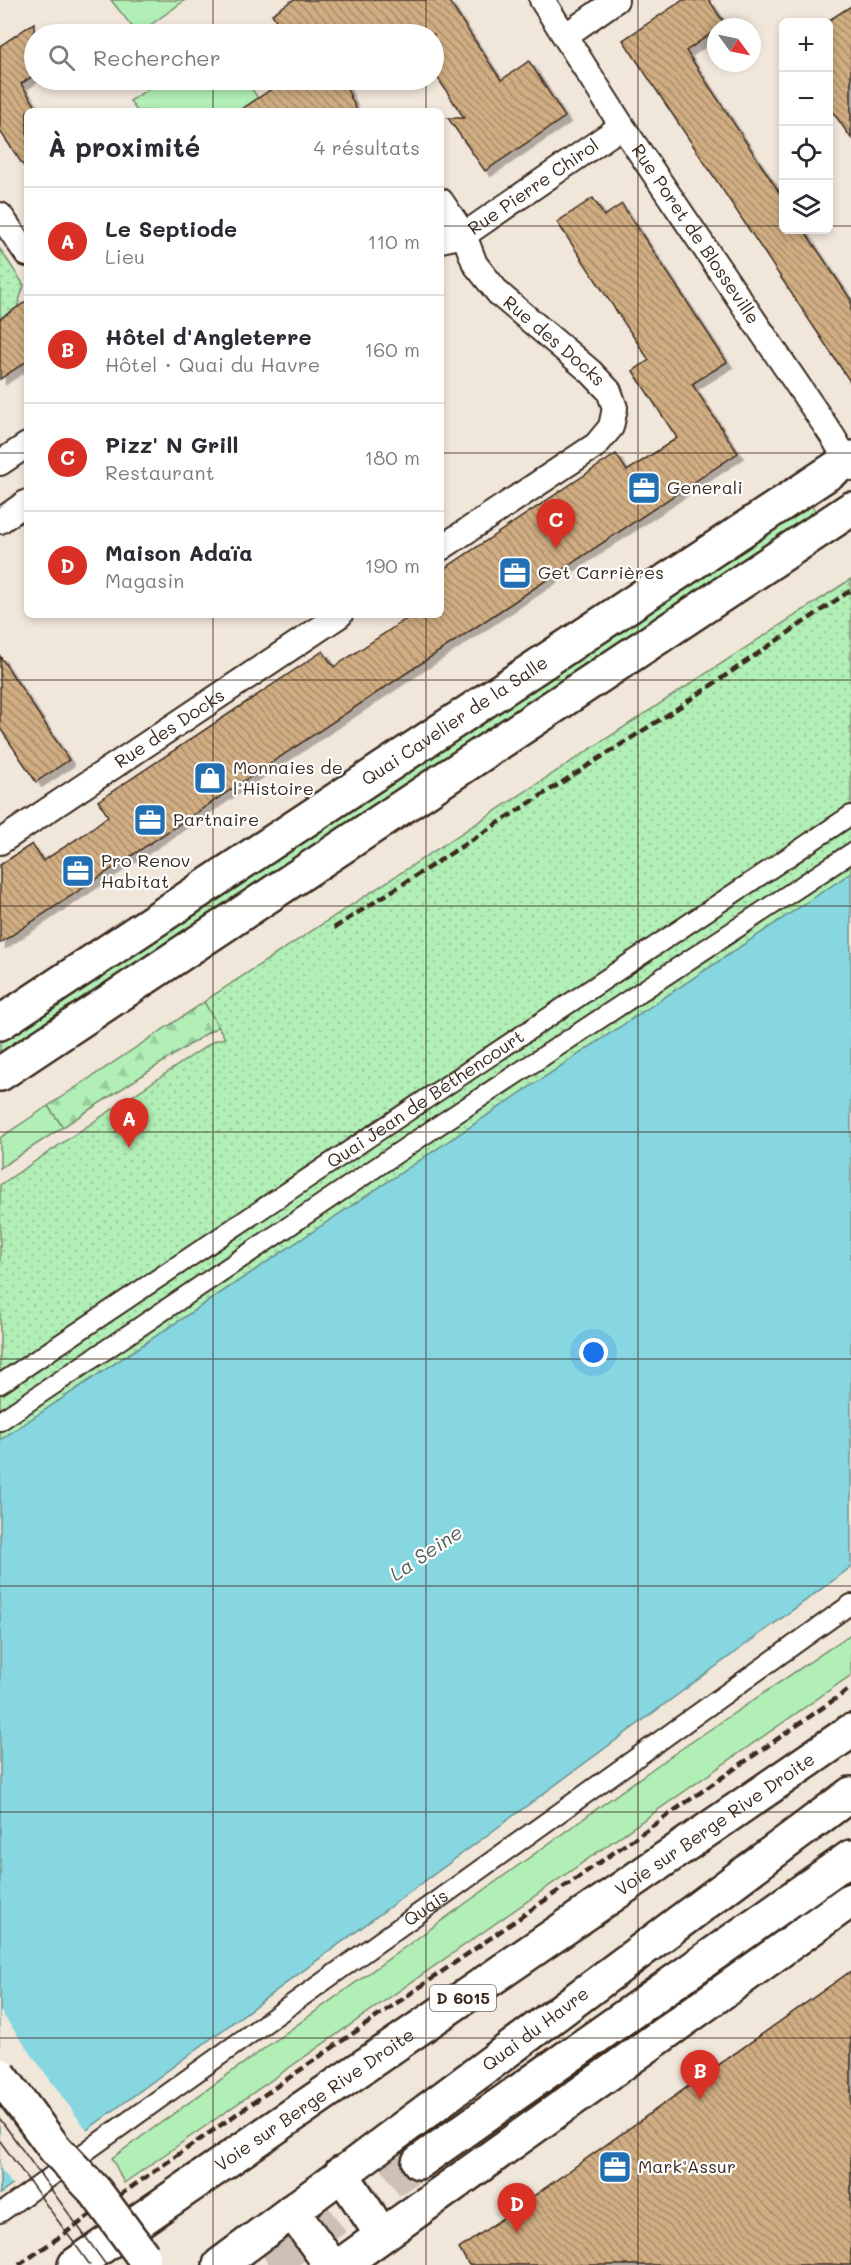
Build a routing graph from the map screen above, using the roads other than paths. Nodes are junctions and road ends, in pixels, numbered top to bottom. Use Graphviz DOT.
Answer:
graph roads {
  1 [pos="542,0"];
  2 [pos="616,0"];
  3 [pos="565,36"];
  4 [pos="622,126"];
  5 [pos="444,211"];
  6 [pos="0,215"];
  7 [pos="452,237"];
  8 [pos="24,250"];
  9 [pos="24,447"];
  10 [pos="850,462"];
  11 [pos="0,463"];
  12 [pos="24,504"];
  13 [pos="848,507"];
  14 [pos="0,521"];
  15 [pos="444,546"];
  16 [pos="336,618"];
  17 [pos="851,815"];
  18 [pos="0,842"];
  19 [pos="851,853"];
  20 [pos="0,1023"];
  21 [pos="0,1074"];
  22 [pos="0,1384"];
  23 [pos="0,1421"];
  24 [pos="851,1604"];
  25 [pos="851,1731"];
  26 [pos="851,1794"];
  27 [pos="851,1857"];
  28 [pos="851,1900"];
  29 [pos="0,2075"];
  30 [pos="419,2162"];
  31 [pos="341,2173"];
  32 [pos="292,2211"];
  33 [pos="0,2213"];
  34 [pos="382,2235"];
  35 [pos="147,2260"];
  36 [pos="75,2265"];
  37 [pos="220,2265"];
  38 [pos="331,2265"];
  39 [pos="341,2265"];
  1 -- 3 [label="street, Rue Poret de Blosseville"];
  2 -- 3 [label="street"];
  3 -- 4 [label="street, Rue Poret de Blosseville"];
  4 -- 7 [label="street, Rue Pierre Chirol"];
  4 -- 10 [label="street, Rue Poret de Blosseville"];
  5 -- 7 [label="street, Rue des Docks"];
  6 -- 8 [label="street"];
  7 -- 15 [label="street, Rue des Docks"];
  9 -- 11 [label="street"];
  10 -- 20 [label="main road, Quai Cavelier de la Salle"];
  12 -- 14 [label="street"];
  13 -- 21 [label="main road"];
  16 -- 18 [label="street, Rue des Docks"];
  17 -- 22 [label="street, Quai Jean de Béthencourt"];
  19 -- 23 [label="street, Quai Jean de Béthencourt"];
  24 -- 33 [label="street, Quais"];
  25 -- 36 [label="main road, Voie sur Berge Rive Droite / D 6015"];
  26 -- 31 [label="main road, Quai du Havre"];
  27 -- 30 [label="main road"];
  28 -- 34 [label="main road"];
  29 -- 35 [label="main road, bridge"];
  31 -- 32 [label="main road, Quai du Havre"];
  31 -- 34 [label="main road"];
  32 -- 37 [label="main road, Quai du Havre"];
  32 -- 38 [label="main road"];
  34 -- 39 [label="main road"];
}
